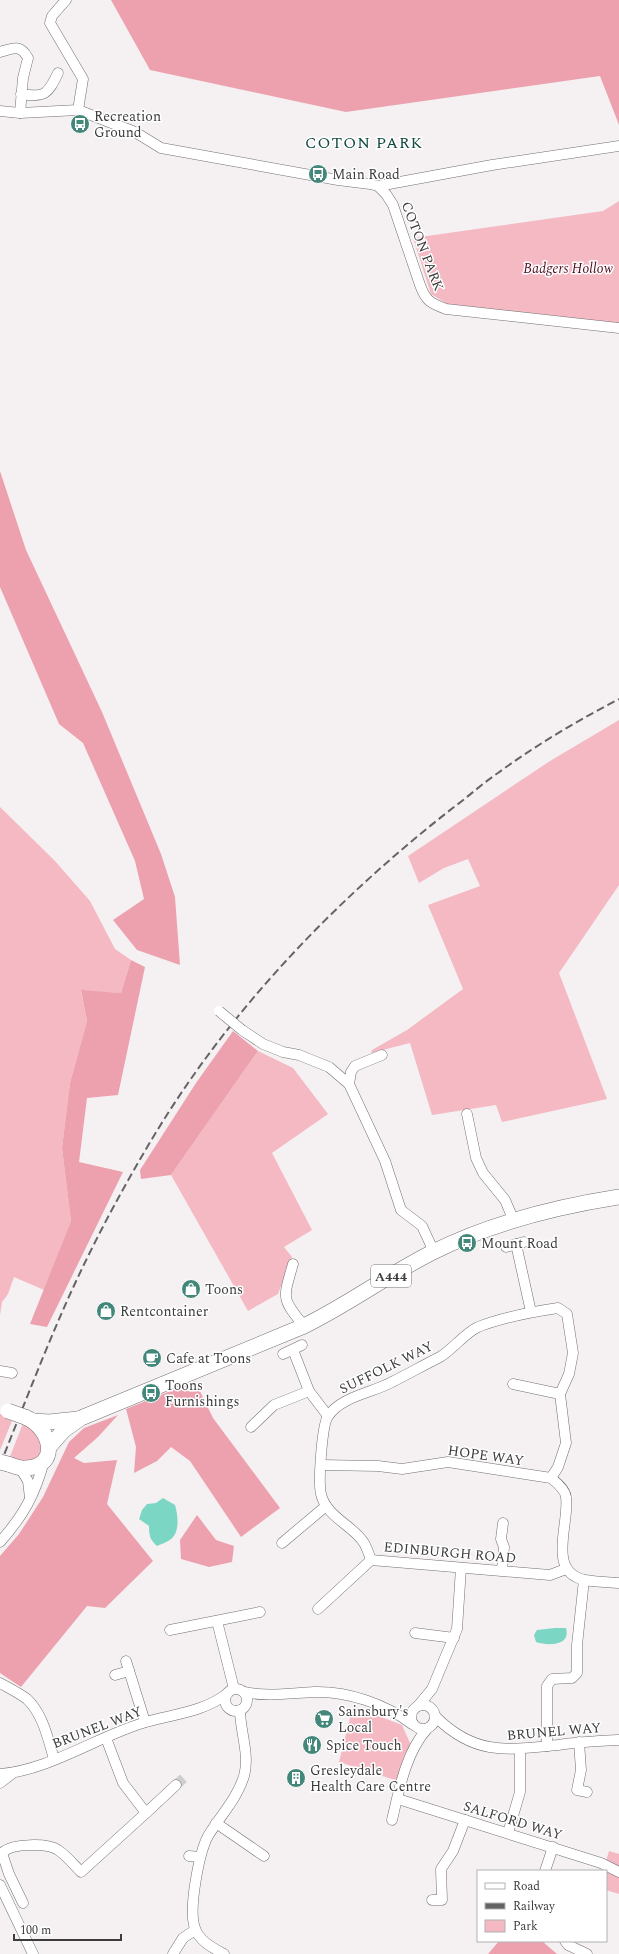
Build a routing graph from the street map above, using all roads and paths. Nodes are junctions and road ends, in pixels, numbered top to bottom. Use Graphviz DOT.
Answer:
graph roads {
  1 [pos="66,0"];
  2 [pos="0,52"];
  3 [pos="58,73"];
  4 [pos="21,94"];
  5 [pos="78,110"];
  6 [pos="0,111"];
  7 [pos="20,113"];
  8 [pos="619,146"];
  9 [pos="378,186"];
  10 [pos="619,328"];
  11 [pos="219,1011"];
  12 [pos="382,1055"];
  13 [pos="349,1084"];
  14 [pos="467,1114"];
  15 [pos="619,1197"];
  16 [pos="514,1221"];
  17 [pos="515,1244"];
  18 [pos="434,1252"];
  19 [pos="293,1264"];
  20 [pos="531,1312"];
  21 [pos="304,1326"];
  22 [pos="302,1345"];
  23 [pos="0,1371"];
  24 [pos="12,1373"];
  25 [pos="513,1384"];
  26 [pos="309,1390"];
  27 [pos="560,1394"];
  28 [pos="4,1411"];
  29 [pos="328,1416"];
  30 [pos="81,1418"];
  31 [pos="30,1419"];
  32 [pos="251,1427"];
  33 [pos="46,1454"];
  34 [pos="9,1465"];
  35 [pos="321,1465"];
  36 [pos="551,1478"];
  37 [pos="30,1500"];
  38 [pos="326,1506"];
  39 [pos="503,1523"];
  40 [pos="0,1542"];
  41 [pos="282,1543"];
  42 [pos="371,1560"];
  43 [pos="461,1568"];
  44 [pos="566,1569"];
  45 [pos="502,1570"];
  46 [pos="584,1580"];
  47 [pos="619,1583"];
  48 [pos="318,1609"];
  49 [pos="260,1612"];
  50 [pos="217,1621"];
  51 [pos="170,1630"];
  52 [pos="415,1633"];
  53 [pos="454,1638"];
  54 [pos="126,1661"];
  55 [pos="129,1672"];
  56 [pos="115,1675"];
  57 [pos="0,1682"];
  58 [pos="432,1689"];
  59 [pos="235,1691"];
  60 [pos="267,1695"];
  61 [pos="416,1707"];
  62 [pos="239,1709"];
  63 [pos="192,1711"];
  64 [pos="395,1712"];
  65 [pos="433,1713"];
  66 [pos="145,1722"];
  67 [pos="413,1725"];
  68 [pos="429,1728"];
  69 [pos="447,1728"];
  70 [pos="106,1738"];
  71 [pos="417,1740"];
  72 [pos="619,1740"];
  73 [pos="579,1742"];
  74 [pos="547,1746"];
  75 [pos="520,1750"];
  76 [pos="54,1759"];
  77 [pos="13,1773"];
  78 [pos="0,1774"];
  79 [pos="0,1783"];
  80 [pos="176,1785"];
  81 [pos="587,1792"];
  82 [pos="398,1799"];
  83 [pos="146,1813"];
  84 [pos="392,1820"];
  85 [pos="465,1820"];
  86 [pos="216,1823"];
  87 [pos="508,1833"];
  88 [pos="552,1847"];
  89 [pos="189,1856"];
  90 [pos="264,1856"];
  91 [pos="200,1858"];
  92 [pos="545,1870"];
  93 [pos="619,1872"];
  94 [pos="0,1885"];
  95 [pos="432,1900"];
  96 [pos="23,1903"];
  97 [pos="195,1930"];
  98 [pos="566,1942"];
  99 [pos="33,1954"];
  100 [pos="173,1954"];
  101 [pos="224,1954"];
  102 [pos="587,1954"];
  1 -- 5 [label="street"];
  2 -- 4 [label="street"];
  3 -- 4 [label="street"];
  4 -- 7 [label="street"];
  5 -- 7 [label="street"];
  5 -- 9 [label="street"];
  6 -- 7 [label="street"];
  8 -- 9 [label="street, COTON PARK"];
  9 -- 10 [label="street, COTON PARK"];
  11 -- 13 [label="street, bridge"];
  12 -- 13 [label="street"];
  13 -- 18 [label="street"];
  14 -- 16 [label="street"];
  15 -- 16 [label="highway, A444"];
  16 -- 18 [label="highway, A444"];
  17 -- 20 [label="street"];
  18 -- 21 [label="highway, A444"];
  19 -- 21 [label="street"];
  20 -- 27 [label="street, SUFFOLK WAY"];
  20 -- 29 [label="street, SUFFOLK WAY"];
  21 -- 30 [label="highway, A444"];
  22 -- 26 [label="street"];
  23 -- 24 [label="street"];
  25 -- 27 [label="street"];
  26 -- 29 [label="street"];
  26 -- 32 [label="street"];
  27 -- 36 [label="street"];
  28 -- 31 [label="highway, A444, bridge"];
  29 -- 35 [label="street"];
  30 -- 31 [label="highway, A444"];
  30 -- 33 [label="highway, A444"];
  31 -- 33 [label="highway"];
  33 -- 34 [label="highway, A444"];
  33 -- 37 [label="street"];
  34 -- 37 [label="street"];
  35 -- 36 [label="street, HOPE WAY"];
  35 -- 38 [label="street, EDINBURGH ROAD"];
  36 -- 44 [label="street"];
  37 -- 40 [label="street"];
  38 -- 41 [label="street"];
  38 -- 42 [label="street, EDINBURGH ROAD"];
  39 -- 45 [label="street"];
  42 -- 43 [label="street, EDINBURGH ROAD"];
  42 -- 48 [label="street"];
  43 -- 45 [label="street, EDINBURGH ROAD"];
  43 -- 53 [label="street"];
  44 -- 45 [label="street, EDINBURGH ROAD"];
  44 -- 46 [label="street"];
  46 -- 47 [label="street"];
  46 -- 74 [label="street"];
  49 -- 50 [label="street"];
  50 -- 51 [label="street"];
  50 -- 59 [label="street"];
  52 -- 53 [label="street"];
  53 -- 58 [label="street"];
  54 -- 55 [label="street"];
  55 -- 56 [label="street"];
  55 -- 66 [label="street"];
  57 -- 76 [label="street"];
  58 -- 61 [label="street"];
  58 -- 65 [label="street"];
  59 -- 60 [label="street"];
  59 -- 62 [label="street"];
  59 -- 62 [label="street"];
  59 -- 63 [label="street, BRUNEL WAY"];
  60 -- 62 [label="street"];
  60 -- 64 [label="street"];
  61 -- 64 [label="street"];
  61 -- 65 [label="street"];
  61 -- 67 [label="street"];
  62 -- 63 [label="street, BRUNEL WAY"];
  62 -- 86 [label="street"];
  63 -- 66 [label="street, BRUNEL WAY"];
  64 -- 67 [label="street"];
  65 -- 68 [label="street"];
  65 -- 69 [label="street, BRUNEL WAY"];
  66 -- 70 [label="street, BRUNEL WAY"];
  67 -- 68 [label="street"];
  67 -- 71 [label="street"];
  68 -- 69 [label="street"];
  68 -- 71 [label="street"];
  69 -- 75 [label="street, BRUNEL WAY"];
  70 -- 76 [label="street, BRUNEL WAY"];
  70 -- 83 [label="street"];
  71 -- 82 [label="street"];
  72 -- 73 [label="street, BRUNEL WAY"];
  73 -- 74 [label="street, BRUNEL WAY"];
  73 -- 81 [label="street"];
  74 -- 75 [label="street, BRUNEL WAY"];
  75 -- 87 [label="street"];
  76 -- 77 [label="street, BRUNEL WAY"];
  77 -- 78 [label="street, BRUNEL WAY"];
  77 -- 79 [label="street, BRUNEL WAY"];
  80 -- 83 [label="street"];
  82 -- 84 [label="street"];
  82 -- 85 [label="street, SALFORD WAY"];
  83 -- 96 [label="street"];
  85 -- 87 [label="street, SALFORD WAY"];
  85 -- 95 [label="street"];
  86 -- 90 [label="street"];
  86 -- 91 [label="street"];
  87 -- 88 [label="street, SALFORD WAY"];
  88 -- 92 [label="street"];
  88 -- 93 [label="street, SALFORD WAY"];
  89 -- 91 [label="street"];
  91 -- 97 [label="street"];
  94 -- 99 [label="street"];
  97 -- 100 [label="street"];
  97 -- 101 [label="street"];
  98 -- 102 [label="street"];
}
